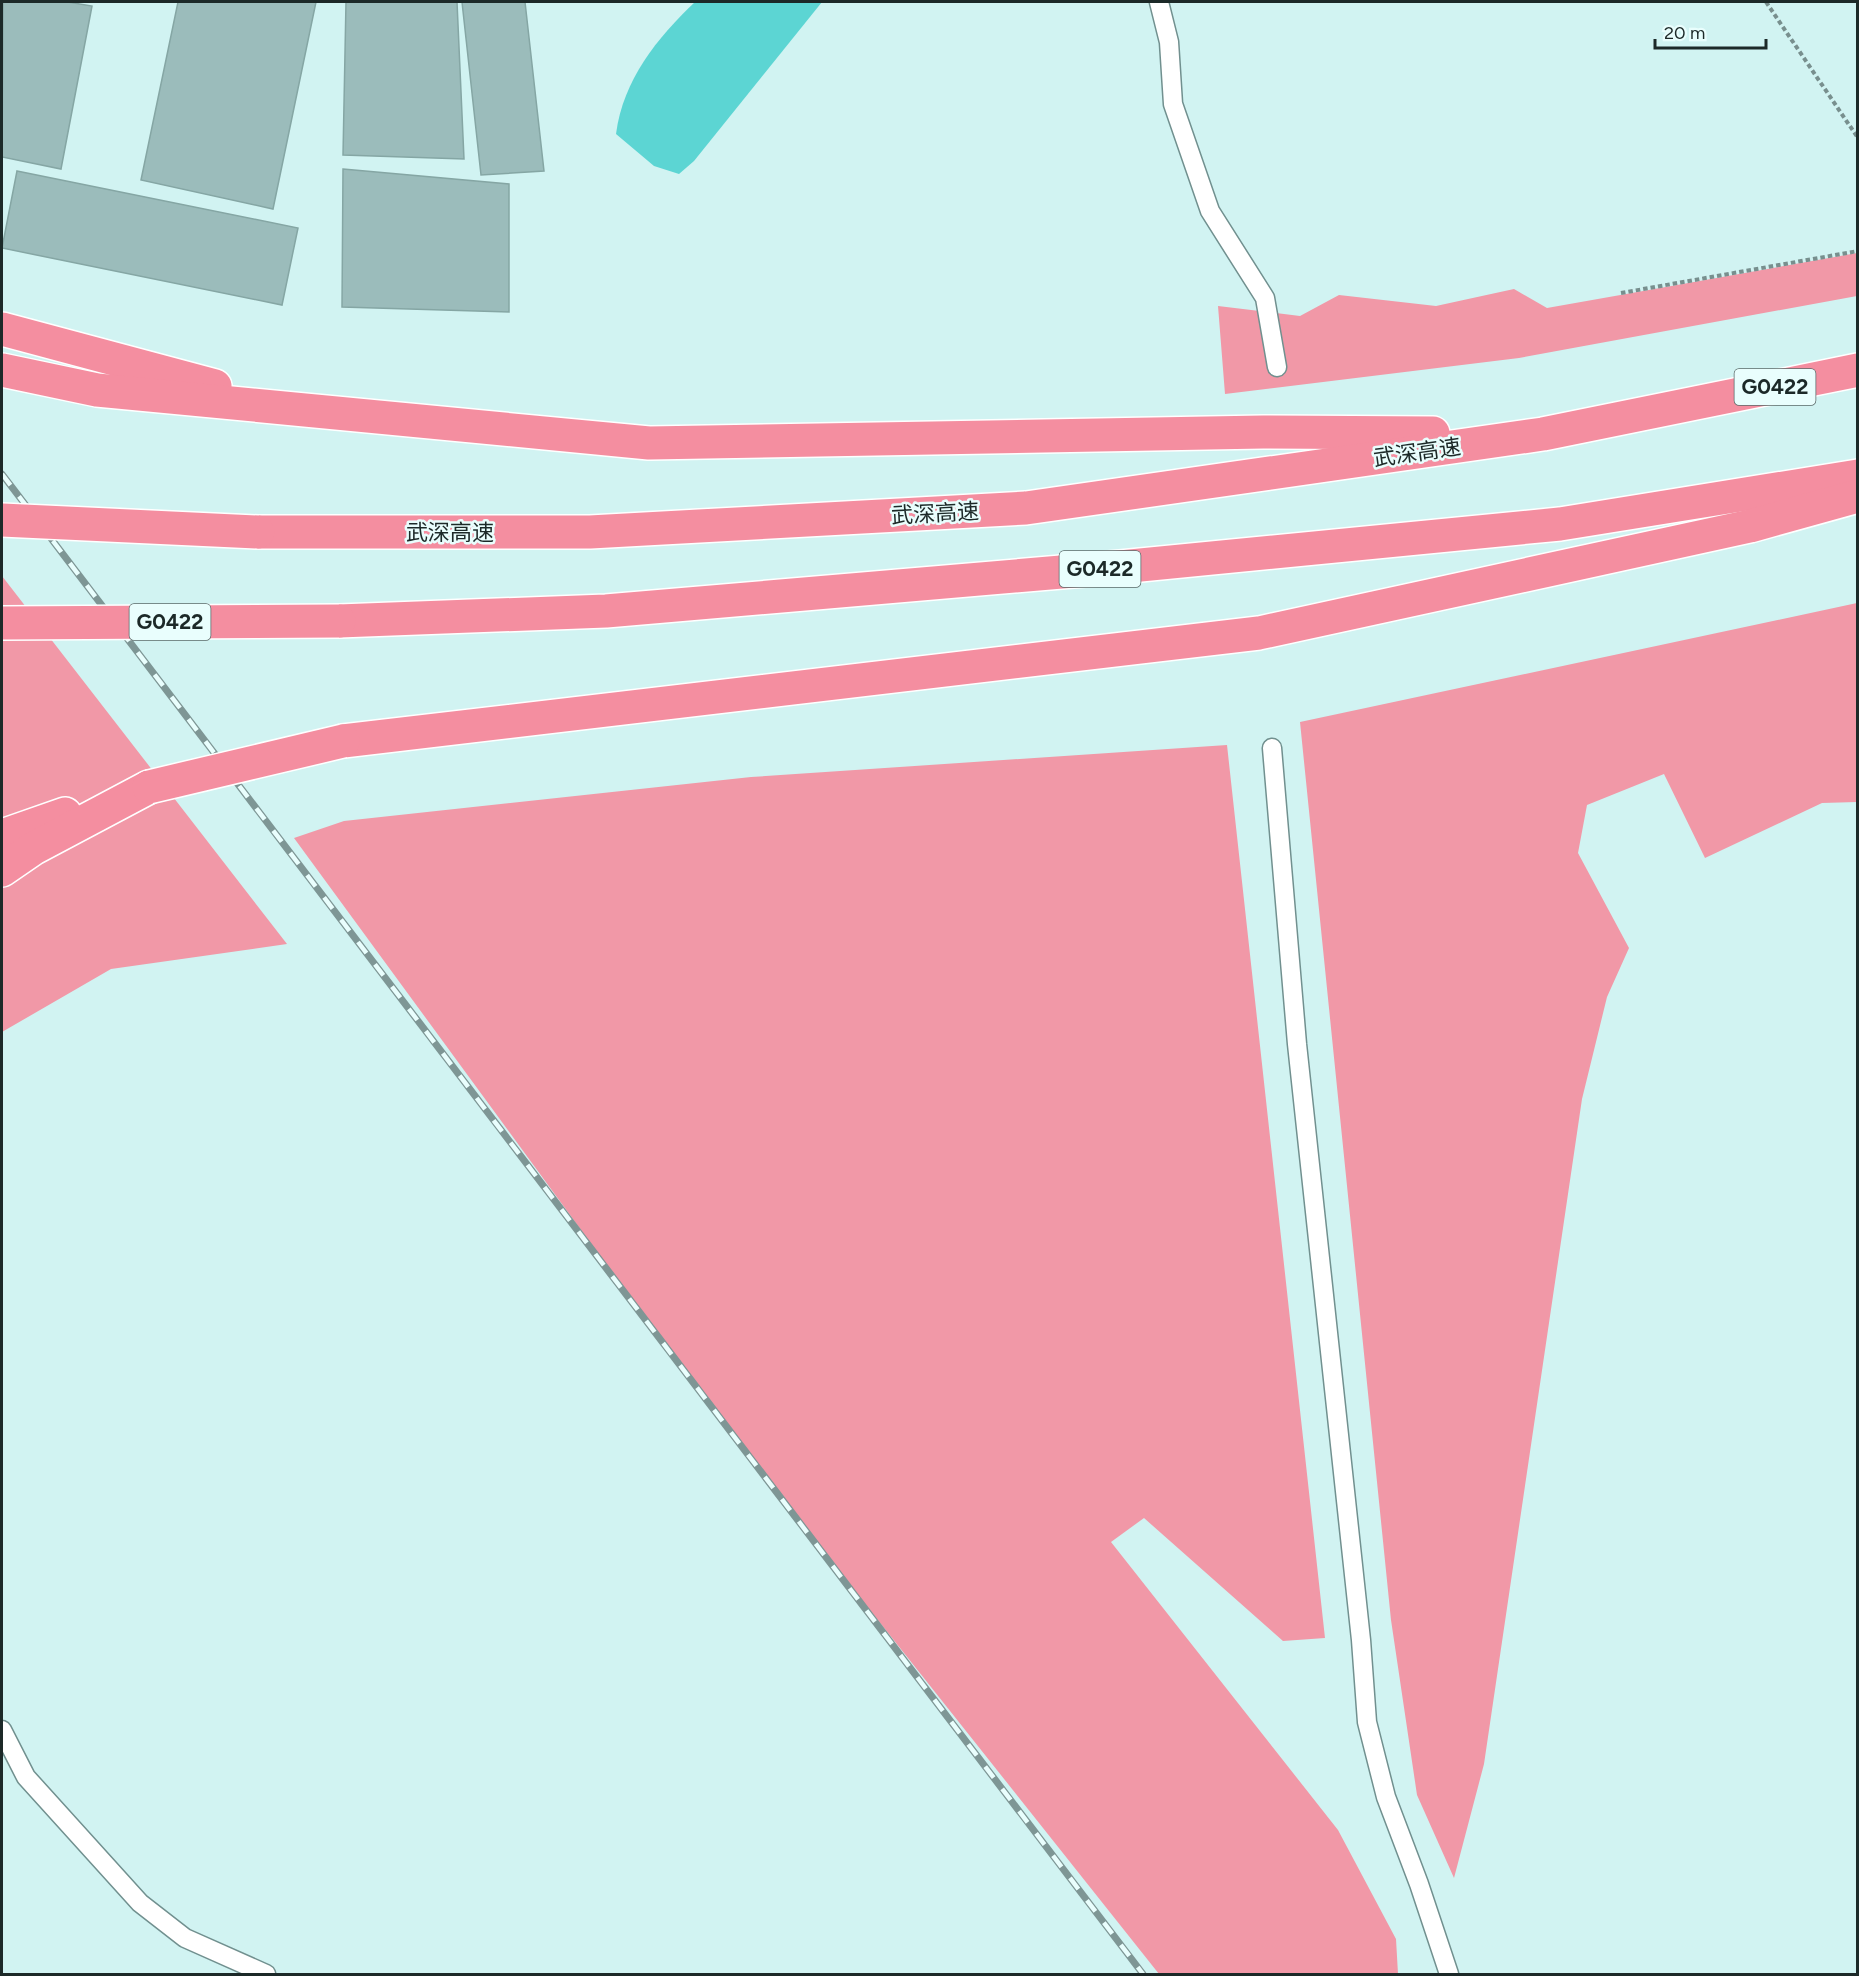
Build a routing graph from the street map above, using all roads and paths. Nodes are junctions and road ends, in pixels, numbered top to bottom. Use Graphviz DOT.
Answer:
graph roads {
  1 [pos="1159,2"];
  2 [pos="1766,2"];
  3 [pos="1857,138"];
  4 [pos="1857,251"];
  5 [pos="1621,293"];
  6 [pos="2,329"];
  7 [pos="1277,367"];
  8 [pos="2,370"];
  9 [pos="1857,370"];
  10 [pos="325,414"];
  11 [pos="1542,434"];
  12 [pos="1857,476"];
  13 [pos="1857,496"];
  14 [pos="2,520"];
  15 [pos="2,623"];
  16 [pos="1272,748"];
  17 [pos="149,787"];
  18 [pos="2,836"];
  19 [pos="2,870"];
  20 [pos="2,1730"];
  21 [pos="266,1974"];
  22 [pos="1449,1974"];
  1 -- 7 [label="lane"];
  2 -- 3 [label="path"];
  4 -- 5 [label="path"];
  6 -- 10 [label="highway"];
  8 -- 10 [label="highway"];
  9 -- 11 [label="highway, 武深高速 / G0422"];
  10 -- 11 [label="highway"];
  11 -- 14 [label="highway, 武深高速 / G0422, bridge"];
  12 -- 15 [label="highway, G0422, bridge"];
  13 -- 17 [label="highway, bridge"];
  16 -- 22 [label="lane"];
  17 -- 18 [label="highway"];
  17 -- 19 [label="highway"];
  20 -- 21 [label="lane"];
}
